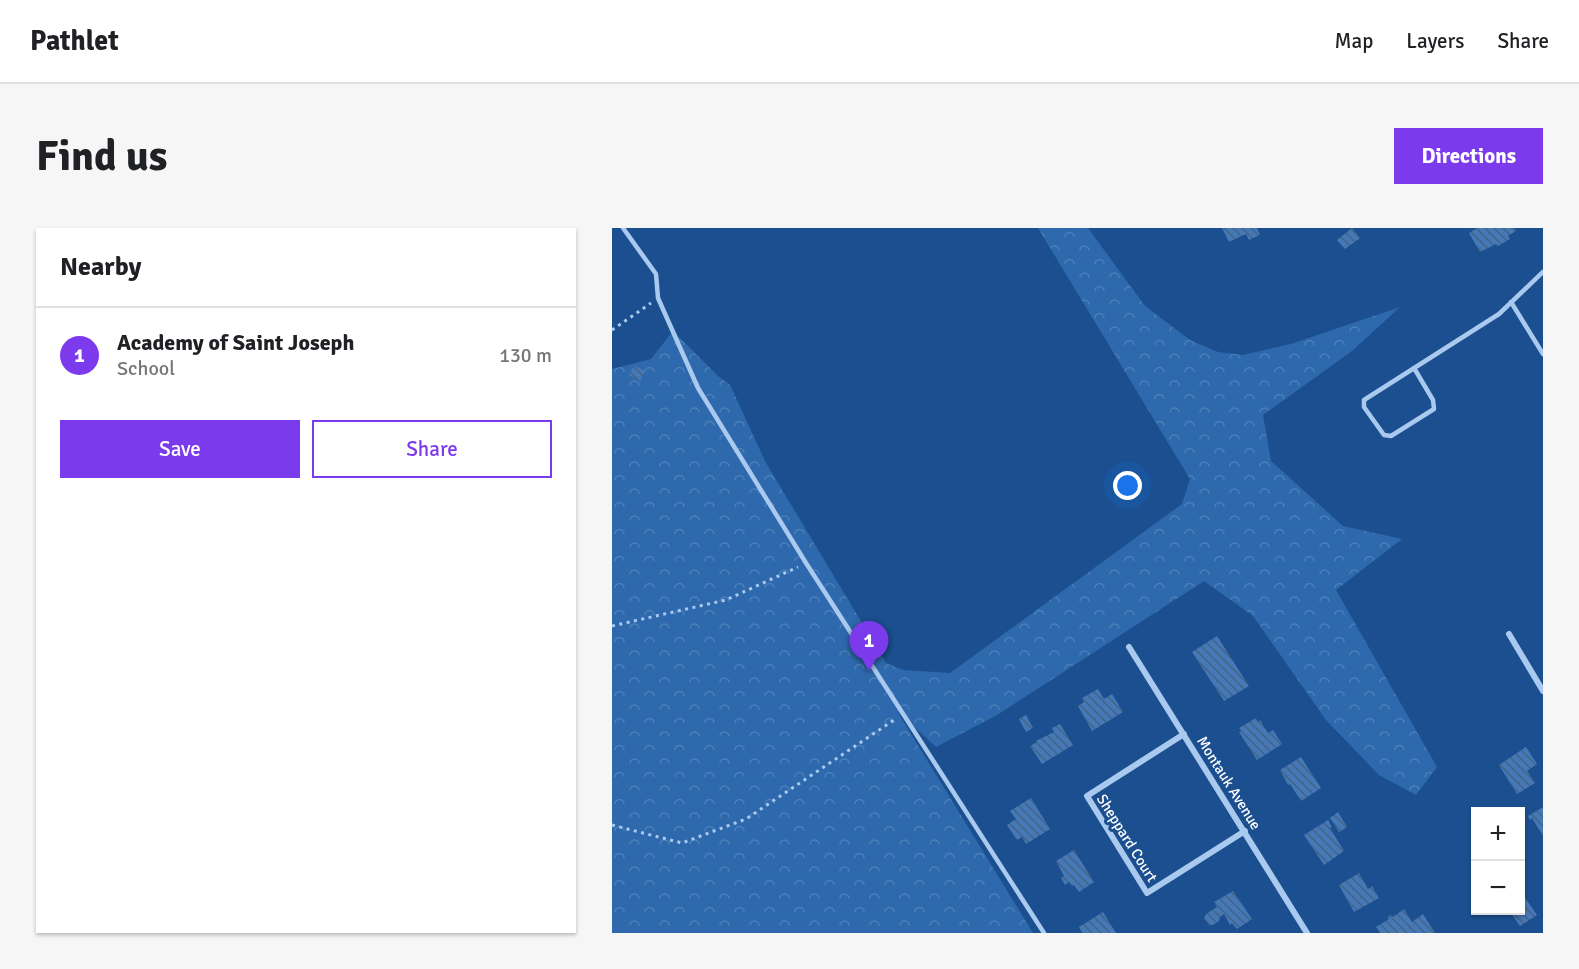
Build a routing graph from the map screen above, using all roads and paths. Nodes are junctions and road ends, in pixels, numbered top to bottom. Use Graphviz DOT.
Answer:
graph roads {
  1 [pos="622,228"];
  2 [pos="1543,272"];
  3 [pos="658,298"];
  4 [pos="1510,302"];
  5 [pos="612,330"];
  6 [pos="1543,354"];
  7 [pos="1414,368"];
  8 [pos="806,563"];
  9 [pos="612,626"];
  10 [pos="1509,634"];
  11 [pos="1129,647"];
  12 [pos="1543,691"];
  13 [pos="903,714"];
  14 [pos="1184,734"];
  15 [pos="612,825"];
  16 [pos="1245,831"];
  17 [pos="1044,933"];
  18 [pos="1307,933"];
  1 -- 3 [label="lane"];
  2 -- 4 [label="lane"];
  3 -- 5 [label="path"];
  3 -- 8 [label="lane"];
  4 -- 6 [label="lane"];
  4 -- 7 [label="lane"];
  7 -- 7 [label="lane"];
  8 -- 9 [label="path"];
  8 -- 13 [label="lane"];
  10 -- 12 [label="street"];
  11 -- 14 [label="street, Montauk Avenue"];
  13 -- 15 [label="path"];
  13 -- 17 [label="lane"];
  14 -- 16 [label="street, Montauk Avenue"];
  14 -- 16 [label="street, Sheppard Court"];
  16 -- 18 [label="street, Montauk Avenue"];
}
